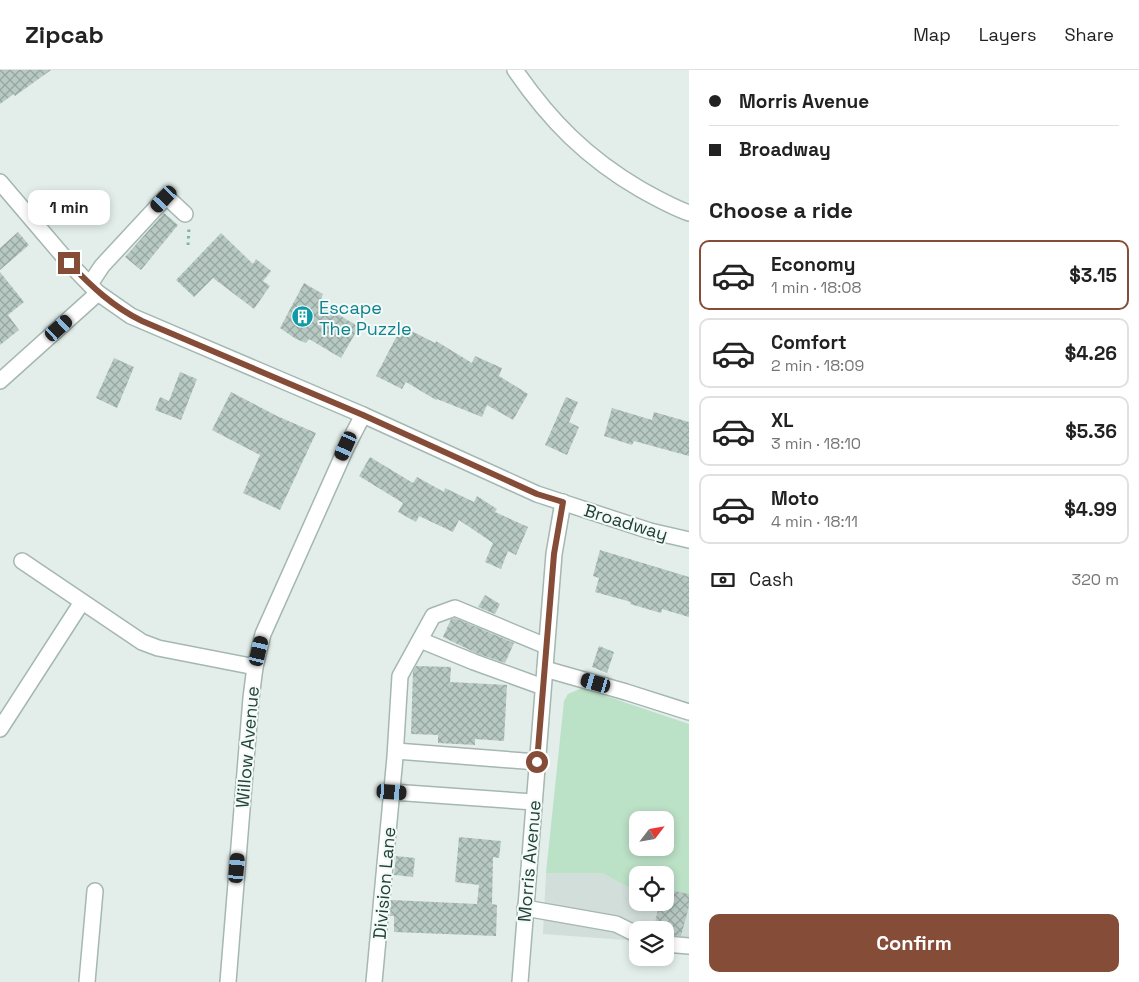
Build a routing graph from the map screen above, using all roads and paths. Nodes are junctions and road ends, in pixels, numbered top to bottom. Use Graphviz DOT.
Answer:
graph roads {
  1 [pos="515,70"];
  2 [pos="0,182"];
  3 [pos="689,212"];
  4 [pos="185,214"];
  5 [pos="94,288"];
  6 [pos="0,381"];
  7 [pos="363,415"];
  8 [pos="563,502"];
  9 [pos="689,540"];
  10 [pos="22,561"];
  11 [pos="82,602"];
  12 [pos="420,640"];
  13 [pos="546,646"];
  14 [pos="255,667"];
  15 [pos="545,669"];
  16 [pos="543,687"];
  17 [pos="689,712"];
  18 [pos="0,729"];
  19 [pos="396,751"];
  20 [pos="537,762"];
  21 [pos="392,792"];
  22 [pos="534,802"];
  23 [pos="95,891"];
  24 [pos="525,908"];
  25 [pos="629,930"];
  26 [pos="674,945"];
  27 [pos="689,946"];
  28 [pos="86,982"];
  29 [pos="228,982"];
  30 [pos="374,982"];
  31 [pos="520,982"];
  1 -- 3 [label="street"];
  2 -- 5 [label="street, Broadway"];
  4 -- 5 [label="street"];
  5 -- 6 [label="street"];
  5 -- 7 [label="street, Broadway"];
  7 -- 8 [label="street, Broadway"];
  7 -- 14 [label="street, Willow Avenue"];
  8 -- 9 [label="street, Broadway"];
  8 -- 13 [label="street, Morris Avenue"];
  10 -- 11 [label="street"];
  11 -- 14 [label="street"];
  11 -- 18 [label="street"];
  12 -- 13 [label="street, Division Lane"];
  12 -- 16 [label="street"];
  12 -- 19 [label="street, Division Lane"];
  13 -- 15 [label="street, Morris Avenue"];
  14 -- 29 [label="street, Willow Avenue"];
  15 -- 16 [label="street, Morris Avenue"];
  15 -- 17 [label="street"];
  16 -- 20 [label="street, Morris Avenue"];
  19 -- 20 [label="street"];
  19 -- 21 [label="street, Division Lane"];
  20 -- 22 [label="street, Morris Avenue"];
  21 -- 22 [label="street"];
  21 -- 30 [label="street, Division Lane"];
  22 -- 24 [label="street, Morris Avenue"];
  23 -- 28 [label="street"];
  24 -- 25 [label="street"];
  24 -- 31 [label="street, Morris Avenue"];
  26 -- 27 [label="street"];
}
